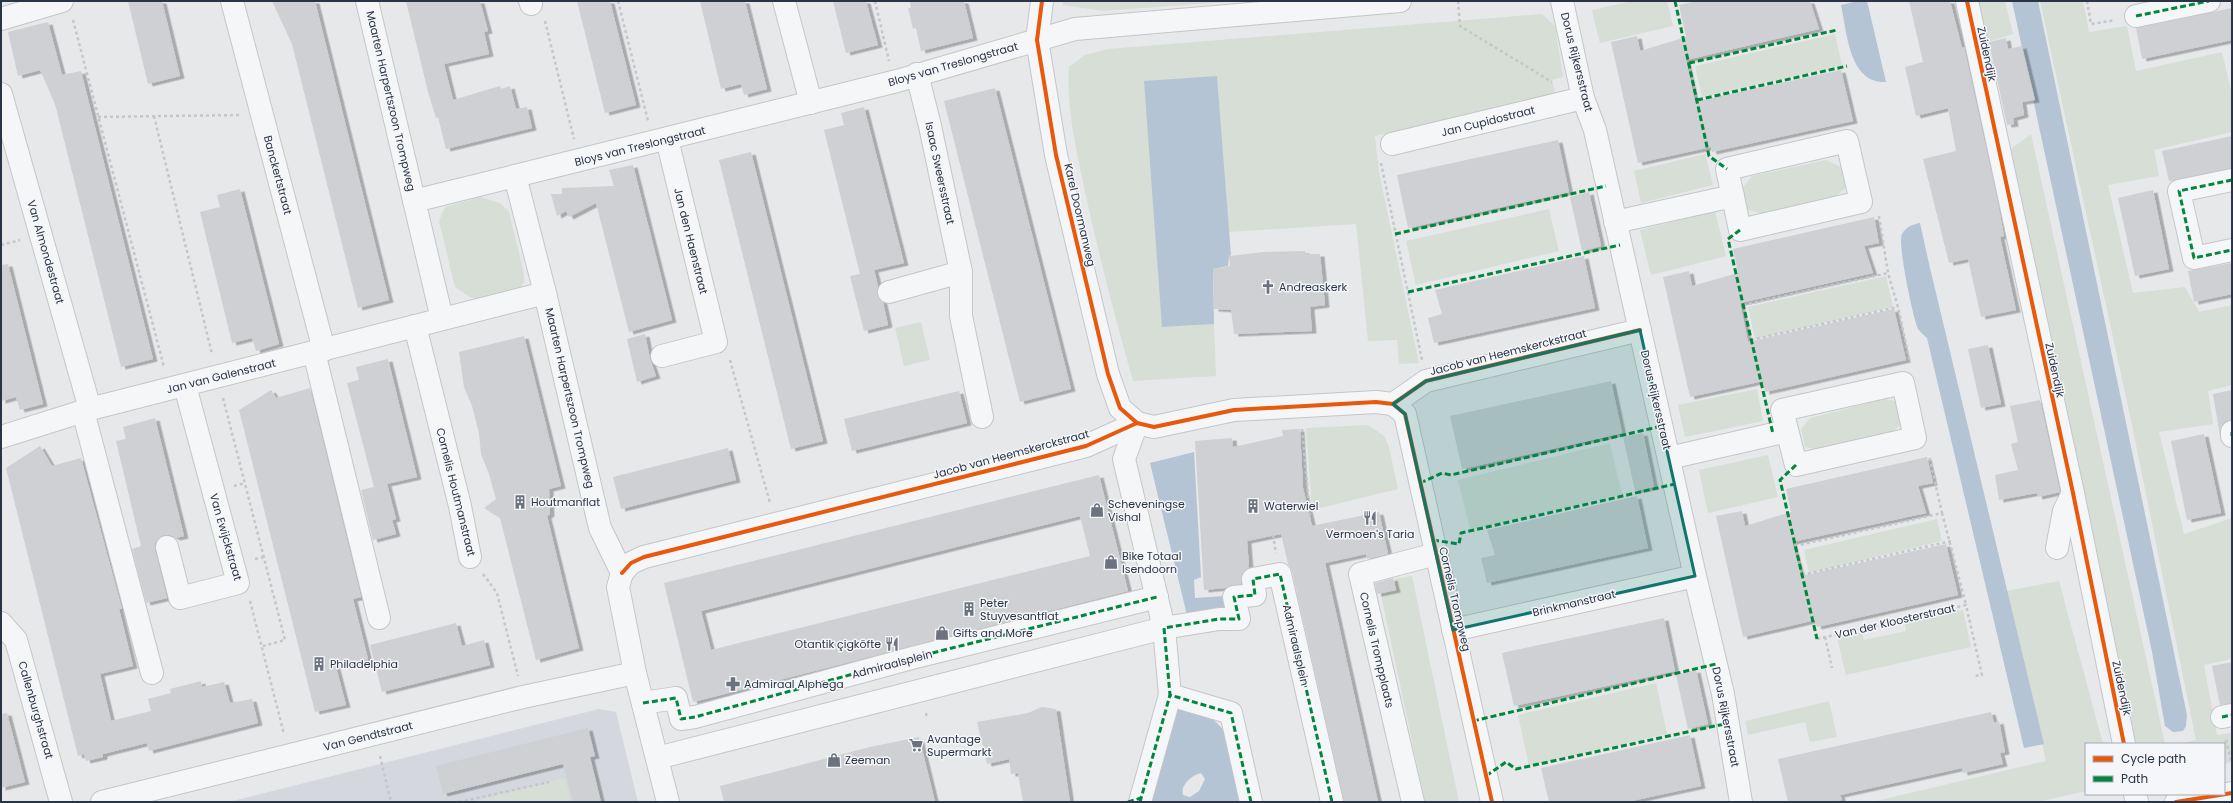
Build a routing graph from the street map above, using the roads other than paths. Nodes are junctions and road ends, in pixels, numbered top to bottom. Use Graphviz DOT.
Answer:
graph roads {
  1 [pos="232,1"];
  2 [pos="367,1"];
  3 [pos="784,1"];
  4 [pos="1042,1"];
  5 [pos="1400,1"];
  6 [pos="1562,1"];
  7 [pos="1967,1"];
  8 [pos="2209,1"];
  9 [pos="67,9"];
  10 [pos="2136,16"];
  11 [pos="1,19"];
  12 [pos="1037,40"];
  13 [pos="907,78"];
  14 [pos="1,94"];
  15 [pos="1583,98"];
  16 [pos="811,103"];
  17 [pos="660,141"];
  18 [pos="1392,144"];
  19 [pos="514,176"];
  20 [pos="2232,180"];
  21 [pos="1732,196"];
  22 [pos="414,202"];
  23 [pos="1615,222"];
  24 [pos="2232,250"];
  25 [pos="961,272"];
  26 [pos="889,292"];
  27 [pos="545,293"];
  28 [pos="442,319"];
  29 [pos="415,326"];
  30 [pos="1640,330"];
  31 [pos="319,351"];
  32 [pos="662,356"];
  33 [pos="178,387"];
  34 [pos="1394,404"];
  35 [pos="86,410"];
  36 [pos="982,417"];
  37 [pos="1137,423"];
  38 [pos="1787,431"];
  39 [pos="2232,432"];
  40 [pos="2232,436"];
  41 [pos="1,437"];
  42 [pos="1669,458"];
  43 [pos="2073,493"];
  44 [pos="167,547"];
  45 [pos="2057,548"];
  46 [pos="1436,554"];
  47 [pos="470,557"];
  48 [pos="622,573"];
  49 [pos="1695,576"];
  50 [pos="1157,597"];
  51 [pos="379,618"];
  52 [pos="1164,628"];
  53 [pos="3,629"];
  54 [pos="1453,630"];
  55 [pos="152,673"];
  56 [pos="635,673"];
  57 [pos="1170,695"];
  58 [pos="643,702"];
  59 [pos="2124,743"];
  60 [pos="657,758"];
  61 [pos="2220,795"];
  62 [pos="1136,801"];
  63 [pos="1736,801"];
  64 [pos="61,802"];
  65 [pos="102,802"];
  66 [pos="668,802"];
  67 [pos="1251,802"];
  68 [pos="1332,802"];
  69 [pos="1413,802"];
  70 [pos="1492,802"];
  71 [pos="2176,802"];
  1 -- 31 [label="street, Banckertstraat"];
  2 -- 22 [label="street, Maarten Harpertszoon Trompweg"];
  3 -- 16 [label="street"];
  4 -- 12 [label="street, Karel Doormanweg"];
  5 -- 12 [label="street, Bloys van Treslongstraat"];
  6 -- 15 [label="street, Dorus Rijkersstraat"];
  7 -- 43 [label="street, Zuidendijk"];
  8 -- 10 [label="street"];
  9 -- 11 [label="street"];
  12 -- 13 [label="street, Bloys van Treslongstraat"];
  12 -- 37 [label="street, Karel Doormanweg"];
  13 -- 16 [label="street, Bloys van Treslongstraat"];
  13 -- 25 [label="street, Isaac Sweersstraat"];
  14 -- 35 [label="street, Van Almondestraat"];
  15 -- 18 [label="street, Jan Cupidostraat"];
  15 -- 23 [label="street, Dorus Rijkersstraat"];
  16 -- 17 [label="street, Bloys van Treslongstraat"];
  17 -- 19 [label="street, Bloys van Treslongstraat"];
  17 -- 32 [label="street, Jan den Haenstraat"];
  19 -- 22 [label="street, Maarten Harpertszoon Trompweg"];
  19 -- 27 [label="street, Maarten Harpertszoon Trompweg"];
  20 -- 24 [label="street"];
  21 -- 21 [label="street"];
  21 -- 23 [label="street"];
  22 -- 28 [label="street, Maarten Harpertszoon Trompweg"];
  23 -- 30 [label="street, Dorus Rijkersstraat"];
  25 -- 26 [label="street"];
  25 -- 36 [label="street, Isaac Sweersstraat"];
  27 -- 28 [label="street, Maarten Harpertszoon Trompweg"];
  27 -- 48 [label="street, Maarten Harpertszoon Trompweg"];
  28 -- 29 [label="street, Jan van Galenstraat"];
  29 -- 31 [label="street, Jan van Galenstraat"];
  29 -- 47 [label="street, Cornelis Houtmanstraat"];
  30 -- 34 [label="street, Jacob van Heemskerckstraat"];
  30 -- 42 [label="street, Dorus Rijkersstraat"];
  31 -- 33 [label="street, Jan van Galenstraat"];
  31 -- 51 [label="street, Banckertstraat"];
  33 -- 35 [label="street, Jan van Galenstraat"];
  33 -- 44 [label="street, Van Ewijckstraat"];
  34 -- 37 [label="street"];
  34 -- 46 [label="street, Cornelis Trompweg"];
  35 -- 41 [label="street, Jan van Galenstraat"];
  35 -- 55 [label="street, Van Almondestraat"];
  37 -- 48 [label="street, Jacob van Heemskerckstraat"];
  37 -- 50 [label="street"];
  38 -- 38 [label="street"];
  38 -- 42 [label="street"];
  39 -- 40 [label="street"];
  42 -- 49 [label="street, Dorus Rijkersstraat"];
  43 -- 45 [label="street"];
  43 -- 59 [label="street, Zuidendijk"];
  46 -- 54 [label="street, Cornelis Trompweg"];
  46 -- 69 [label="street, Cornelis Trompplaats"];
  48 -- 56 [label="street"];
  49 -- 54 [label="street, Brinkmanstraat"];
  49 -- 63 [label="street, Dorus Rijkersstraat"];
  50 -- 52 [label="street"];
  50 -- 58 [label="street, Admiraalsplein"];
  52 -- 57 [label="street"];
  52 -- 60 [label="street"];
  52 -- 68 [label="street, Admiraalsplein"];
  53 -- 64 [label="street, Callenburghstraat"];
  54 -- 70 [label="street, Cornelis Trompweg"];
  56 -- 58 [label="street"];
  56 -- 65 [label="street, Van Gendtstraat"];
  57 -- 62 [label="street"];
  57 -- 67 [label="street"];
  58 -- 60 [label="street"];
  60 -- 66 [label="street"];
  61 -- 71 [label="street"];
}
